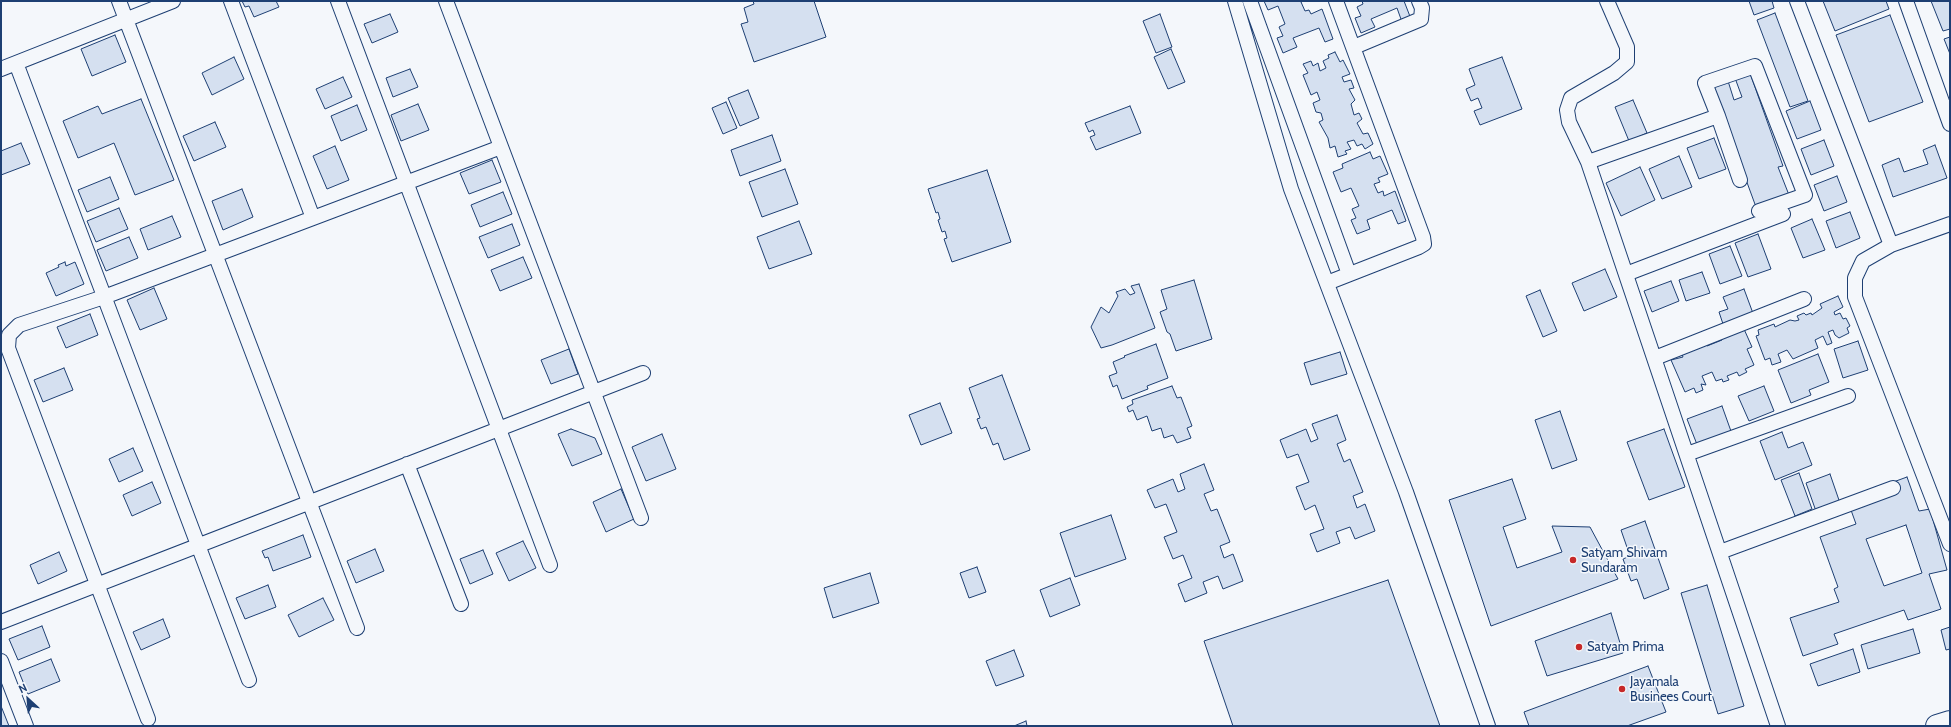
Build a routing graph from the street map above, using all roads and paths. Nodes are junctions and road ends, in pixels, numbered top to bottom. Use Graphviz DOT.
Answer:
graph roads {
  1 [pos="119,1"];
  2 [pos="173,1"];
  3 [pos="231,1"];
  4 [pos="338,1"];
  5 [pos="446,1"];
  6 [pos="1250,1"];
  7 [pos="1336,1"];
  8 [pos="1419,1"];
  9 [pos="1607,1"];
  10 [pos="1797,1"];
  11 [pos="1906,1"];
  12 [pos="1236,2"];
  13 [pos="126,20"];
  14 [pos="1354,47"];
  15 [pos="16,63"];
  16 [pos="1,70"];
  17 [pos="1718,116"];
  18 [pos="1950,124"];
  19 [pos="501,147"];
  20 [pos="1588,162"];
  21 [pos="1740,180"];
  22 [pos="406,182"];
  23 [pos="1759,210"];
  24 [pos="1783,214"];
  25 [pos="313,218"];
  26 [pos="1950,224"];
  27 [pos="1891,245"];
  28 [pos="215,254"];
  29 [pos="1349,274"];
  30 [pos="1626,274"];
  31 [pos="1327,283"];
  32 [pos="104,297"];
  33 [pos="1804,299"];
  34 [pos="1655,358"];
  35 [pos="643,373"];
  36 [pos="593,392"];
  37 [pos="1848,396"];
  38 [pos="499,428"];
  39 [pos="1687,454"];
  40 [pos="407,464"];
  41 [pos="1893,488"];
  42 [pos="309,502"];
  43 [pos="641,518"];
  44 [pos="1950,544"];
  45 [pos="198,545"];
  46 [pos="1720,552"];
  47 [pos="550,565"];
  48 [pos="97,584"];
  49 [pos="460,604"];
  50 [pos="1,622"];
  51 [pos="357,628"];
  52 [pos="1,661"];
  53 [pos="249,680"];
  54 [pos="148,719"];
  55 [pos="1950,722"];
  56 [pos="26,726"];
  57 [pos="1488,726"];
  58 [pos="1778,726"];
  59 [pos="1937,726"];
  1 -- 13 [label="street"];
  2 -- 13 [label="street"];
  3 -- 25 [label="street"];
  4 -- 22 [label="street"];
  5 -- 19 [label="street"];
  6 -- 29 [label="street"];
  7 -- 14 [label="street"];
  8 -- 14 [label="street"];
  9 -- 20 [label="street"];
  10 -- 27 [label="street"];
  11 -- 18 [label="street"];
  12 -- 31 [label="street"];
  13 -- 15 [label="street"];
  13 -- 28 [label="street"];
  14 -- 29 [label="street"];
  15 -- 16 [label="street"];
  15 -- 32 [label="street"];
  17 -- 20 [label="street"];
  17 -- 21 [label="street"];
  17 -- 23 [label="street"];
  19 -- 22 [label="street"];
  19 -- 36 [label="street"];
  20 -- 30 [label="street"];
  22 -- 25 [label="street"];
  22 -- 38 [label="street"];
  24 -- 30 [label="street"];
  25 -- 28 [label="street"];
  26 -- 27 [label="street"];
  27 -- 44 [label="street"];
  28 -- 32 [label="street"];
  28 -- 42 [label="street"];
  29 -- 31 [label="street"];
  30 -- 34 [label="street"];
  31 -- 57 [label="street"];
  32 -- 45 [label="street"];
  32 -- 48 [label="street"];
  33 -- 34 [label="street"];
  34 -- 39 [label="street"];
  35 -- 36 [label="street"];
  36 -- 38 [label="street"];
  36 -- 43 [label="street"];
  37 -- 39 [label="street"];
  38 -- 40 [label="street"];
  38 -- 47 [label="street"];
  39 -- 46 [label="street"];
  40 -- 42 [label="street"];
  40 -- 49 [label="street"];
  41 -- 46 [label="street"];
  42 -- 45 [label="street"];
  42 -- 51 [label="street"];
  45 -- 48 [label="street"];
  45 -- 53 [label="street"];
  46 -- 58 [label="street"];
  48 -- 50 [label="street"];
  48 -- 54 [label="street"];
  52 -- 56 [label="street"];
  55 -- 59 [label="highway"];
}
